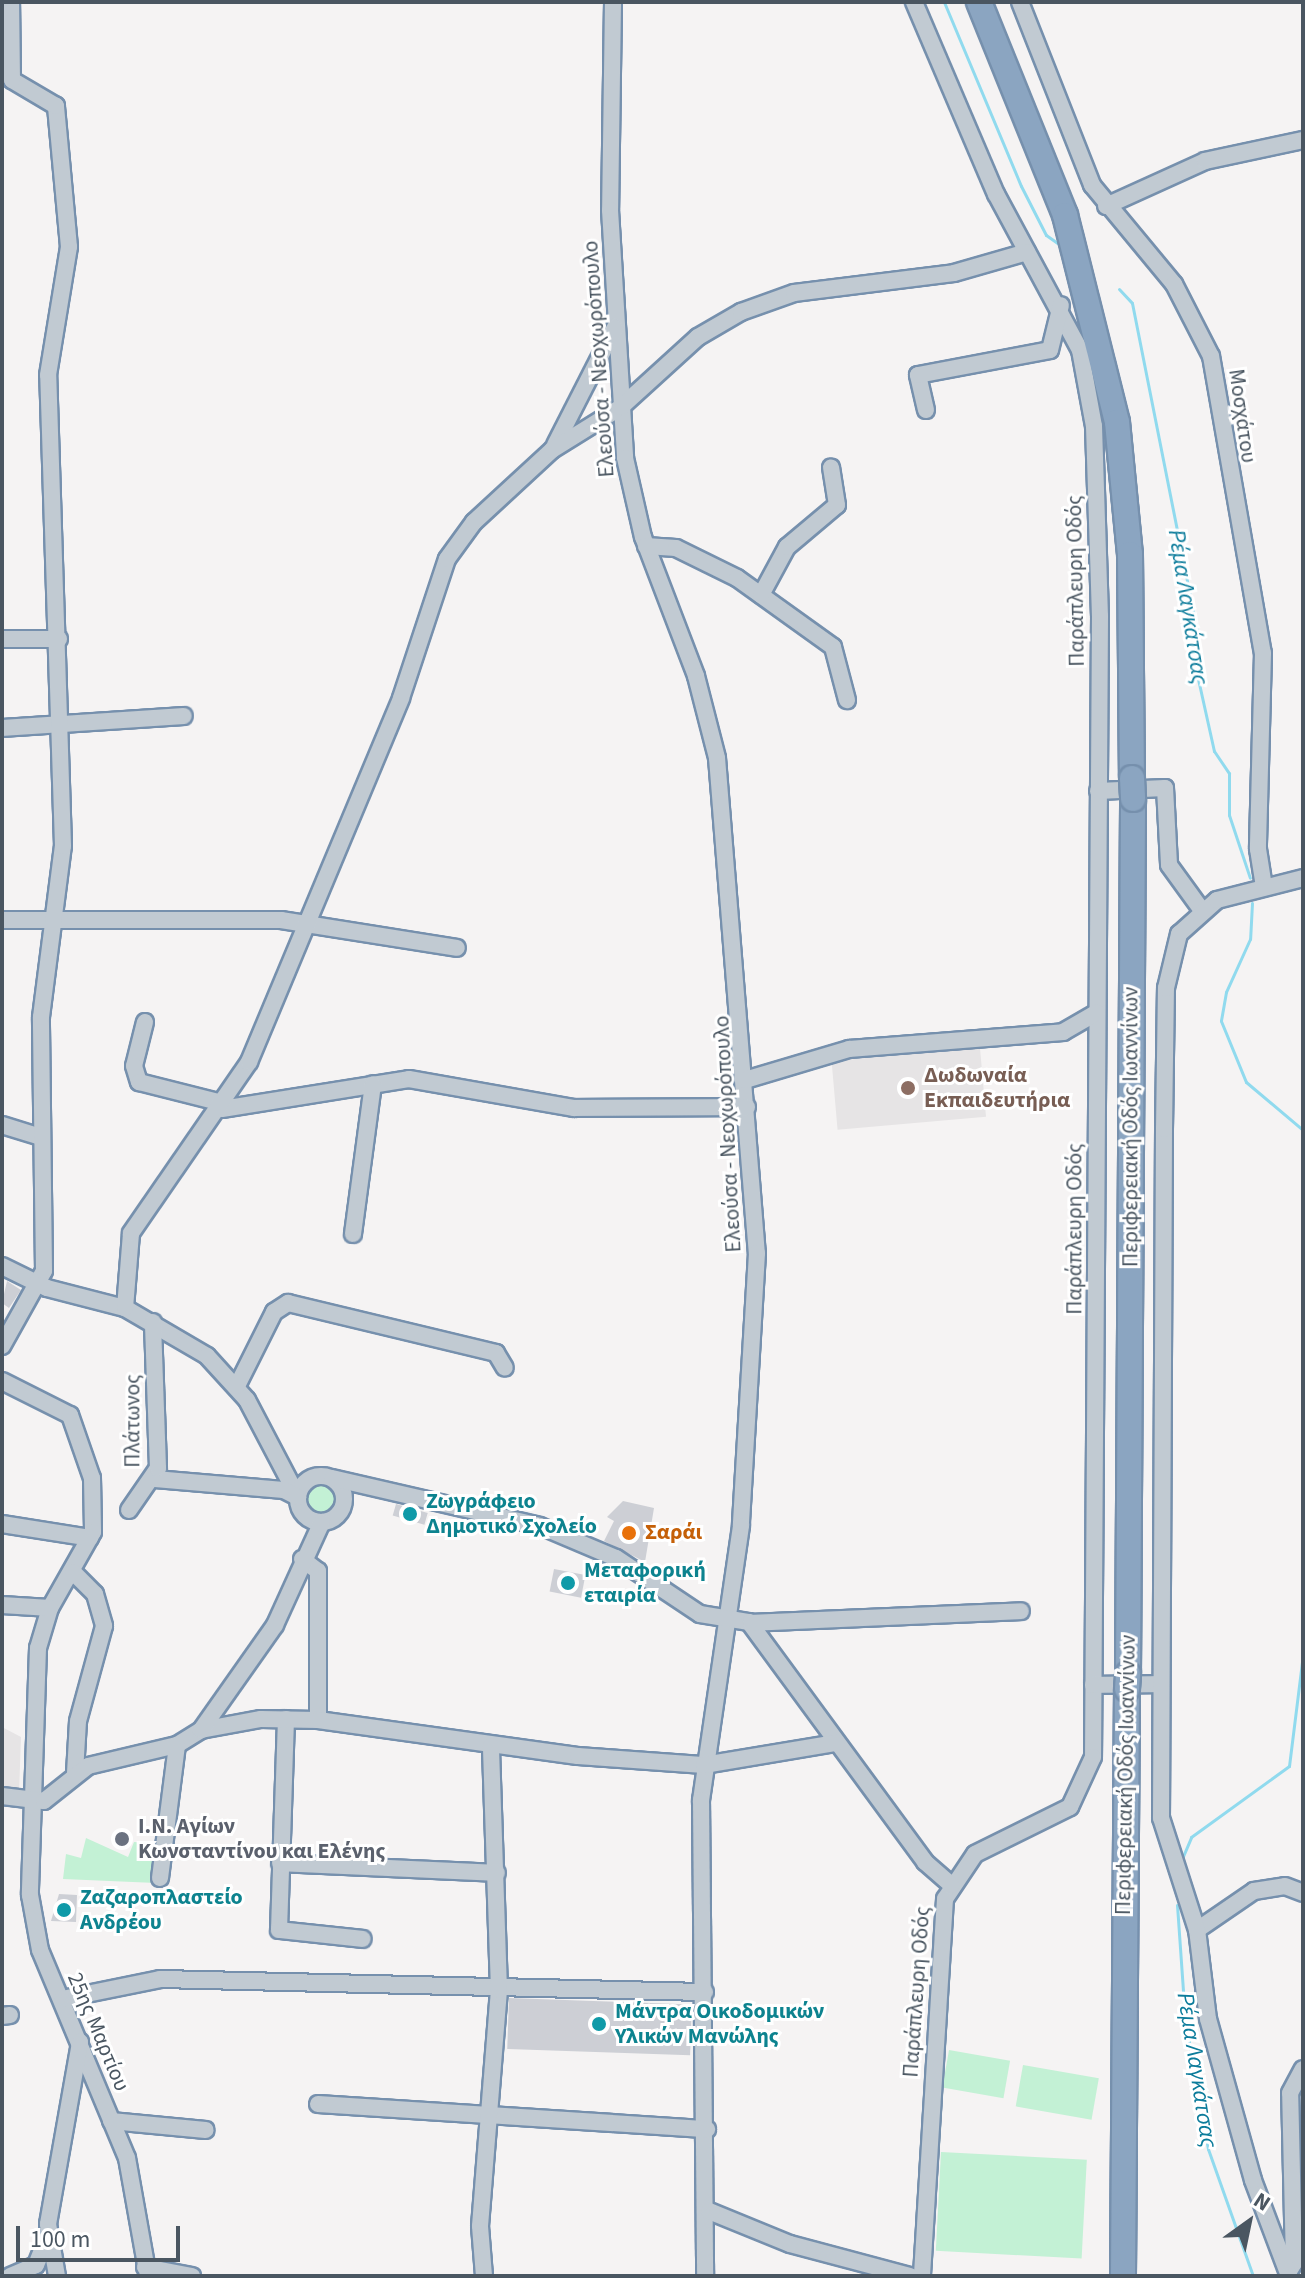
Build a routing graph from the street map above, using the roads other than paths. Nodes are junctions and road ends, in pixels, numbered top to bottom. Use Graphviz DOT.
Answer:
graph roads {
  1 [pos="11,2"];
  2 [pos="613,2"];
  3 [pos="914,2"];
  4 [pos="979,2"];
  5 [pos="1020,2"];
  6 [pos="1303,140"];
  7 [pos="1106,206"];
  8 [pos="1027,252"];
  9 [pos="1061,305"];
  10 [pos="616,325"];
  11 [pos="621,407"];
  12 [pos="926,410"];
  13 [pos="552,450"];
  14 [pos="831,467"];
  15 [pos="646,546"];
  16 [pos="761,595"];
  17 [pos="2,639"];
  18 [pos="59,639"];
  19 [pos="847,700"];
  20 [pos="184,716"];
  21 [pos="63,724"];
  22 [pos="2,728"];
  23 [pos="1098,791"];
  24 [pos="1303,878"];
  25 [pos="1264,885"];
  26 [pos="1201,909"];
  27 [pos="2,920"];
  28 [pos="51,923"];
  29 [pos="312,925"];
  30 [pos="457,948"];
  31 [pos="1097,1012"];
  32 [pos="145,1022"];
  33 [pos="745,1080"];
  34 [pos="373,1084"];
  35 [pos="224,1106"];
  36 [pos="747,1107"];
  37 [pos="2,1125"];
  38 [pos="41,1137"];
  39 [pos="353,1234"];
  40 [pos="2,1266"];
  41 [pos="40,1285"];
  42 [pos="125,1308"];
  43 [pos="153,1322"];
  44 [pos="2,1346"];
  45 [pos="505,1368"];
  46 [pos="2,1381"];
  47 [pos="237,1386"];
  48 [pos="278,1454"];
  49 [pos="325,1477"];
  50 [pos="155,1479"];
  51 [pos="375,1489"];
  52 [pos="344,1504"];
  53 [pos="300,1505"];
  54 [pos="129,1510"];
  55 [pos="322,1522"];
  56 [pos="2,1524"];
  57 [pos="90,1538"];
  58 [pos="302,1559"];
  59 [pos="73,1572"];
  60 [pos="2,1605"];
  61 [pos="50,1608"];
  62 [pos="1021,1611"];
  63 [pos="725,1618"];
  64 [pos="751,1623"];
  65 [pos="1161,1684"];
  66 [pos="1093,1685"];
  67 [pos="286,1719"];
  68 [pos="318,1720"];
  69 [pos="201,1730"];
  70 [pos="836,1743"];
  71 [pos="177,1745"];
  72 [pos="491,1746"];
  73 [pos="704,1765"];
  74 [pos="75,1773"];
  75 [pos="2,1796"];
  76 [pos="33,1802"];
  77 [pos="280,1863"];
  78 [pos="497,1873"];
  79 [pos="160,1878"];
  80 [pos="951,1885"];
  81 [pos="1303,1893"];
  82 [pos="1197,1930"];
  83 [pos="363,1939"];
  84 [pos="499,1990"];
  85 [pos="705,1992"];
  86 [pos="62,1999"];
  87 [pos="80,2042"];
  88 [pos="1303,2069"];
  89 [pos="318,2104"];
  90 [pos="490,2112"];
  91 [pos="111,2121"];
  92 [pos="707,2129"];
  93 [pos="206,2130"];
  94 [pos="709,2211"];
  95 [pos="48,2236"];
  96 [pos="146,2271"];
  97 [pos="1123,2275"];
  98 [pos="1288,2275"];
  99 [pos="6,2276"];
  100 [pos="57,2276"];
  101 [pos="192,2276"];
  102 [pos="484,2276"];
  103 [pos="705,2276"];
  104 [pos="910,2276"];
  105 [pos="922,2276"];
  1 -- 18 [label="street"];
  2 -- 10 [label="street, Ελεούσα - Νεοχωρόπουλο"];
  3 -- 8 [label="street, Παράπλευρη Οδός"];
  4 -- 97 [label="highway, Περιφερειακή Οδός Ιωαννίνων"];
  5 -- 7 [label="street, Μοσχάτου"];
  6 -- 7 [label="street"];
  7 -- 25 [label="street, Μοσχάτου"];
  8 -- 9 [label="street, Παράπλευρη Οδός"];
  8 -- 11 [label="street"];
  9 -- 12 [label="street"];
  9 -- 23 [label="street, Παράπλευρη Οδός"];
  10 -- 11 [label="street, Ελεούσα - Νεοχωρόπουλο"];
  10 -- 13 [label="street"];
  11 -- 13 [label="street"];
  11 -- 15 [label="street, Ελεούσα - Νεοχωρόπουλο"];
  13 -- 29 [label="street"];
  14 -- 16 [label="street"];
  15 -- 16 [label="street"];
  15 -- 33 [label="street, Ελεούσα - Νεοχωρόπουλο"];
  16 -- 19 [label="street"];
  17 -- 18 [label="street"];
  18 -- 21 [label="street"];
  20 -- 21 [label="street"];
  21 -- 22 [label="street"];
  21 -- 28 [label="street"];
  23 -- 26 [label="street"];
  23 -- 31 [label="street, Παράπλευρη Οδός"];
  24 -- 25 [label="street"];
  25 -- 26 [label="street"];
  26 -- 65 [label="street"];
  27 -- 28 [label="street"];
  28 -- 29 [label="street"];
  28 -- 38 [label="street"];
  29 -- 30 [label="street"];
  29 -- 35 [label="street"];
  31 -- 33 [label="street"];
  31 -- 66 [label="street, Παράπλευρη Οδός"];
  32 -- 35 [label="street"];
  33 -- 36 [label="street, Ελεούσα - Νεοχωρόπουλο"];
  34 -- 35 [label="street"];
  34 -- 36 [label="street"];
  34 -- 39 [label="street"];
  35 -- 42 [label="street"];
  36 -- 63 [label="street, Ελεούσα - Νεοχωρόπουλο"];
  37 -- 38 [label="street"];
  38 -- 41 [label="street"];
  40 -- 41 [label="street"];
  41 -- 42 [label="street"];
  41 -- 44 [label="street"];
  42 -- 43 [label="street"];
  43 -- 47 [label="street"];
  43 -- 50 [label="street, Πλάτωνος"];
  45 -- 47 [label="street"];
  46 -- 57 [label="street"];
  47 -- 48 [label="street"];
  48 -- 49 [label="street"];
  48 -- 53 [label="street"];
  49 -- 51 [label="street"];
  49 -- 52 [label="street"];
  49 -- 53 [label="street"];
  50 -- 53 [label="street"];
  50 -- 54 [label="street, Πλάτωνος"];
  51 -- 52 [label="street"];
  51 -- 63 [label="street"];
  52 -- 55 [label="street"];
  53 -- 55 [label="street"];
  53 -- 58 [label="street"];
  55 -- 58 [label="street"];
  56 -- 57 [label="street"];
  57 -- 59 [label="street, 25ης Μαρτίου"];
  58 -- 68 [label="street"];
  58 -- 69 [label="street"];
  59 -- 61 [label="street, 25ης Μαρτίου"];
  59 -- 74 [label="street"];
  60 -- 61 [label="street"];
  61 -- 76 [label="street, 25ης Μαρτίου"];
  62 -- 64 [label="street"];
  63 -- 64 [label="street"];
  63 -- 73 [label="street, Ελεούσα - Νεοχωρόπουλο"];
  64 -- 70 [label="street"];
  65 -- 66 [label="street"];
  65 -- 82 [label="street"];
  66 -- 80 [label="street, Παράπλευρη Οδός"];
  67 -- 68 [label="street"];
  67 -- 69 [label="street"];
  67 -- 77 [label="street"];
  68 -- 72 [label="street"];
  69 -- 71 [label="street"];
  70 -- 73 [label="street"];
  70 -- 80 [label="street"];
  71 -- 74 [label="street"];
  71 -- 79 [label="street"];
  72 -- 73 [label="street"];
  72 -- 78 [label="street"];
  73 -- 85 [label="street, Ελεούσα - Νεοχωρόπουλο"];
  74 -- 76 [label="street"];
  75 -- 76 [label="street"];
  76 -- 86 [label="street, 25ης Μαρτίου"];
  77 -- 78 [label="street"];
  77 -- 83 [label="street"];
  78 -- 84 [label="street"];
  80 -- 105 [label="street, Παράπλευρη Οδός"];
  81 -- 82 [label="street"];
  82 -- 98 [label="street"];
  84 -- 85 [label="street"];
  84 -- 86 [label="street"];
  84 -- 90 [label="street"];
  85 -- 92 [label="street, Ελεούσα - Νεοχωρόπουλο"];
  86 -- 87 [label="street, 25ης Μαρτίου"];
  87 -- 91 [label="street, 25ης Μαρτίου"];
  87 -- 95 [label="street"];
  88 -- 98 [label="street"];
  89 -- 90 [label="street"];
  90 -- 92 [label="street"];
  90 -- 102 [label="street"];
  91 -- 93 [label="street"];
  91 -- 96 [label="street, 25ης Μαρτίου"];
  92 -- 94 [label="street, Ελεούσα - Νεοχωρόπουλο"];
  94 -- 103 [label="street, Ελεούσα - Νεοχωρόπουλο"];
  94 -- 104 [label="street"];
  95 -- 99 [label="street"];
  95 -- 100 [label="street"];
  96 -- 101 [label="street"];
}
